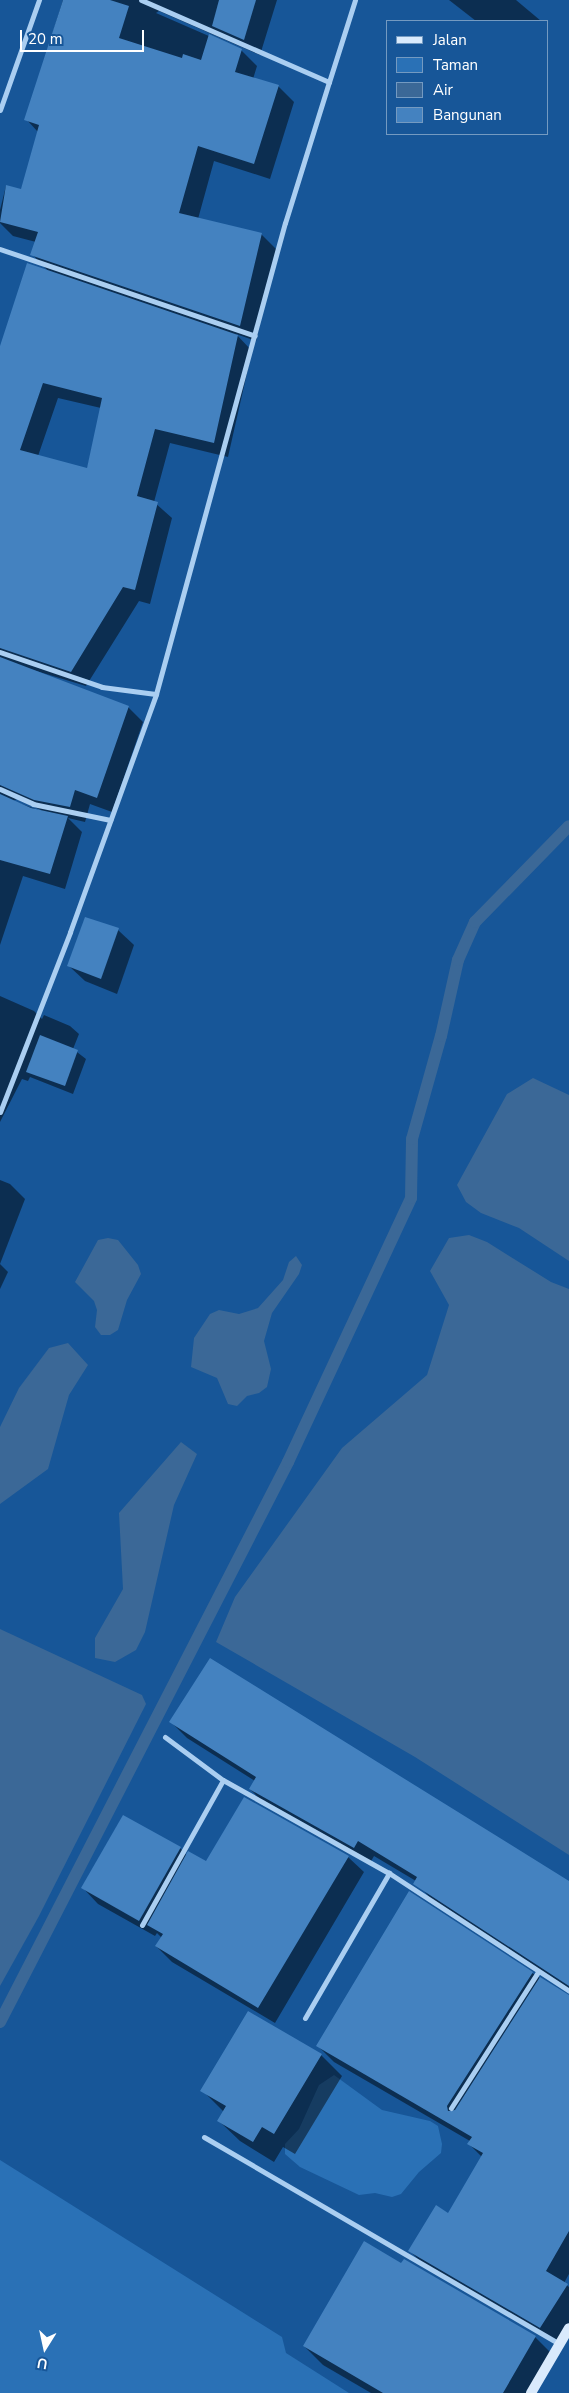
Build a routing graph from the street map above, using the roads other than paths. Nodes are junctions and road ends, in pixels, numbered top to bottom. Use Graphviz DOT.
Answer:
graph roads {
  1 [pos="39,0"];
  2 [pos="141,0"];
  3 [pos="355,0"];
  4 [pos="330,82"];
  5 [pos="0,110"];
  6 [pos="0,249"];
  7 [pos="255,336"];
  8 [pos="0,652"];
  9 [pos="156,694"];
  10 [pos="0,789"];
  11 [pos="110,820"];
  12 [pos="0,1112"];
  13 [pos="166,1737"];
  14 [pos="223,1780"];
  15 [pos="389,1873"];
  16 [pos="142,1925"];
  17 [pos="538,1972"];
  18 [pos="569,1991"];
  19 [pos="305,2018"];
  20 [pos="452,2108"];
  21 [pos="204,2137"];
  22 [pos="569,2328"];
  23 [pos="559,2344"];
  24 [pos="531,2393"];
  1 -- 5 [label="street"];
  2 -- 4 [label="street"];
  3 -- 4 [label="street"];
  4 -- 7 [label="street"];
  6 -- 7 [label="street"];
  7 -- 9 [label="street"];
  8 -- 9 [label="street"];
  9 -- 11 [label="street"];
  10 -- 11 [label="street"];
  11 -- 12 [label="street"];
  13 -- 14 [label="street"];
  14 -- 15 [label="street"];
  14 -- 16 [label="street"];
  15 -- 17 [label="street"];
  15 -- 19 [label="street"];
  17 -- 18 [label="street"];
  17 -- 20 [label="street"];
  21 -- 23 [label="street"];
  22 -- 23 [label="street"];
  23 -- 24 [label="street"];
}
